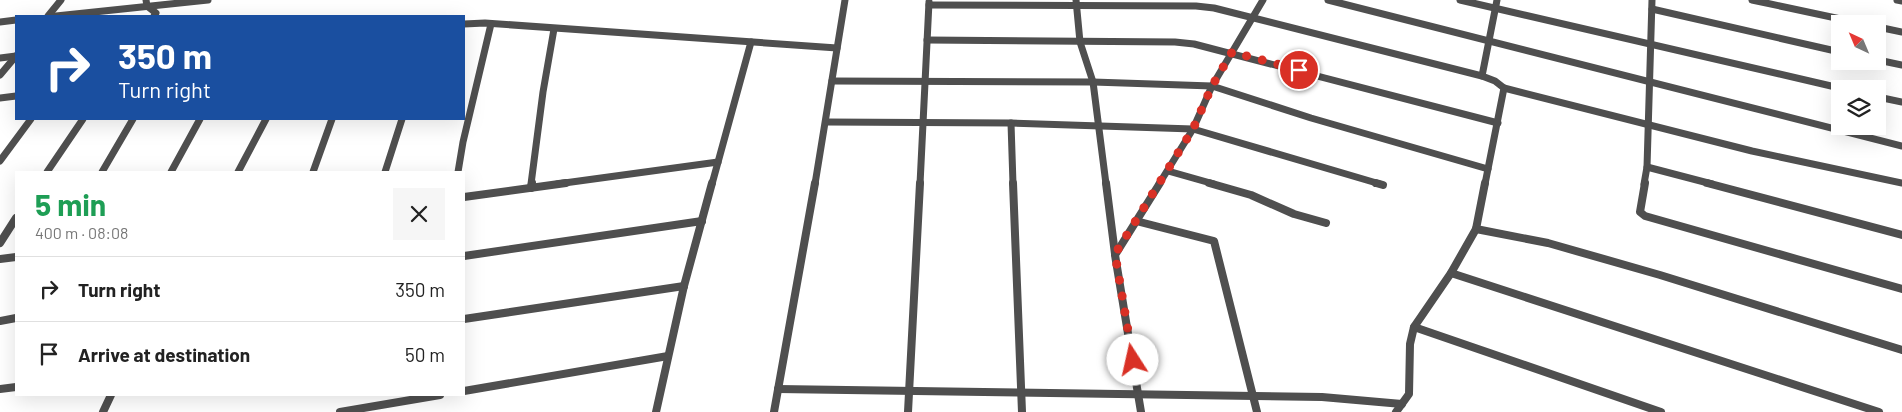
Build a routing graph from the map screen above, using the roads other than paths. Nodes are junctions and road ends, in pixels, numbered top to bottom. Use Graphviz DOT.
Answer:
graph roads {
  1 [pos="60,0"];
  2 [pos="208,0"];
  3 [pos="846,0"];
  4 [pos="1262,0"];
  5 [pos="1328,0"];
  6 [pos="1460,0"];
  7 [pos="1652,0"];
  8 [pos="1752,0"];
  9 [pos="1897,0"];
  10 [pos="1902,1"];
  11 [pos="929,2"];
  12 [pos="146,3"];
  13 [pos="1076,3"];
  14 [pos="1496,4"];
  15 [pos="1652,10"];
  16 [pos="49,15"];
  17 [pos="63,15"];
  18 [pos="155,15"];
  19 [pos="1831,17"];
  20 [pos="1253,18"];
  21 [pos="15,20"];
  22 [pos="0,22"];
  23 [pos="465,24"];
  24 [pos="491,24"];
  25 [pos="554,29"];
  26 [pos="1886,29"];
  27 [pos="1902,32"];
  28 [pos="927,40"];
  29 [pos="751,42"];
  30 [pos="1080,42"];
  31 [pos="1489,42"];
  32 [pos="1650,44"];
  33 [pos="838,48"];
  34 [pos="1831,50"];
  35 [pos="1232,52"];
  36 [pos="15,56"];
  37 [pos="15,57"];
  38 [pos="0,58"];
  39 [pos="1886,62"];
  40 [pos="1902,66"];
  41 [pos="0,75"];
  42 [pos="1482,76"];
  43 [pos="832,81"];
  44 [pos="925,81"];
  45 [pos="1650,81"];
  46 [pos="1092,82"];
  47 [pos="1212,86"];
  48 [pos="1831,86"];
  49 [pos="1504,88"];
  50 [pos="15,96"];
  51 [pos="0,98"];
  52 [pos="1886,99"];
  53 [pos="1902,102"];
  54 [pos="30,120"];
  55 [pos="82,120"];
  56 [pos="132,120"];
  57 [pos="199,120"];
  58 [pos="265,120"];
  59 [pos="332,120"];
  60 [pos="402,120"];
  61 [pos="826,122"];
  62 [pos="923,123"];
  63 [pos="1011,123"];
  64 [pos="1498,123"];
  65 [pos="1647,124"];
  66 [pos="1098,125"];
  67 [pos="1193,129"];
  68 [pos="1902,146"];
  69 [pos="0,161"];
  70 [pos="718,162"];
  71 [pos="1647,167"];
  72 [pos="1488,169"];
  73 [pos="48,171"];
  74 [pos="103,171"];
  75 [pos="172,171"];
  76 [pos="239,171"];
  77 [pos="312,171"];
  78 [pos="385,171"];
  79 [pos="458,171"];
  80 [pos="1168,171"];
  81 [pos="1902,183"];
  82 [pos="1383,185"];
  83 [pos="531,188"];
  84 [pos="465,197"];
  85 [pos="15,220"];
  86 [pos="702,221"];
  87 [pos="1136,221"];
  88 [pos="1326,223"];
  89 [pos="1476,229"];
  90 [pos="1902,235"];
  91 [pos="0,242"];
  92 [pos="1115,254"];
  93 [pos="465,256"];
  94 [pos="15,257"];
  95 [pos="0,259"];
  96 [pos="1451,273"];
  97 [pos="684,286"];
  98 [pos="1902,289"];
  99 [pos="15,318"];
  100 [pos="465,319"];
  101 [pos="0,321"];
  102 [pos="1414,327"];
  103 [pos="1902,350"];
  104 [pos="668,356"];
  105 [pos="15,387"];
  106 [pos="0,389"];
  107 [pos="778,389"];
  108 [pos="465,391"];
  109 [pos="909,391"];
  110 [pos="1020,392"];
  111 [pos="1139,394"];
  112 [pos="111,396"];
  113 [pos="434,396"];
  114 [pos="1254,397"];
  115 [pos="1399,408"];
  116 [pos="103,412"];
  117 [pos="340,412"];
  118 [pos="656,412"];
  119 [pos="774,412"];
  120 [pos="908,412"];
  121 [pos="1022,412"];
  122 [pos="1141,412"];
  123 [pos="1257,412"];
  124 [pos="1661,412"];
  125 [pos="1879,412"];
  1 -- 16 [label="street"];
  2 -- 12 [label="street"];
  3 -- 33 [label="street"];
  4 -- 20 [label="street"];
  5 -- 31 [label="street"];
  6 -- 14 [label="street"];
  7 -- 15 [label="street"];
  8 -- 19 [label="street"];
  9 -- 10 [label="street"];
  11 -- 13 [label="street"];
  11 -- 28 [label="street"];
  12 -- 17 [label="street"];
  12 -- 18 [label="street"];
  13 -- 20 [label="street"];
  13 -- 30 [label="street"];
  14 -- 31 [label="street"];
  14 -- 32 [label="street"];
  15 -- 32 [label="street"];
  15 -- 34 [label="street"];
  20 -- 35 [label="street"];
  20 -- 42 [label="street"];
  21 -- 22 [label="street"];
  23 -- 24 [label="street"];
  24 -- 25 [label="street"];
  24 -- 79 [label="street"];
  25 -- 29 [label="street"];
  25 -- 83 [label="street"];
  26 -- 27 [label="street"];
  28 -- 30 [label="street"];
  28 -- 44 [label="street"];
  29 -- 33 [label="street"];
  29 -- 70 [label="street"];
  30 -- 35 [label="street"];
  30 -- 46 [label="street"];
  31 -- 42 [label="street"];
  31 -- 45 [label="street"];
  32 -- 45 [label="street"];
  32 -- 48 [label="street"];
  33 -- 43 [label="street"];
  35 -- 47 [label="street"];
  35 -- 64 [label="street"];
  36 -- 38 [label="street"];
  37 -- 41 [label="street"];
  39 -- 40 [label="street"];
  42 -- 49 [label="street"];
  43 -- 44 [label="street"];
  43 -- 61 [label="street"];
  44 -- 46 [label="street"];
  44 -- 62 [label="street"];
  45 -- 65 [label="street"];
  45 -- 68 [label="street"];
  46 -- 47 [label="street"];
  46 -- 66 [label="street"];
  47 -- 67 [label="street"];
  47 -- 72 [label="street"];
  49 -- 64 [label="street"];
  49 -- 65 [label="street"];
  50 -- 51 [label="street"];
  52 -- 53 [label="street"];
  54 -- 69 [label="street"];
  55 -- 73 [label="street"];
  56 -- 74 [label="street"];
  57 -- 75 [label="street"];
  58 -- 76 [label="street"];
  59 -- 77 [label="street"];
  60 -- 78 [label="street"];
  61 -- 62 [label="street"];
  61 -- 107 [label="street"];
  62 -- 63 [label="street"];
  62 -- 109 [label="street"];
  63 -- 66 [label="street"];
  63 -- 110 [label="street"];
  64 -- 72 [label="street"];
  65 -- 71 [label="street"];
  65 -- 81 [label="street"];
  66 -- 67 [label="street"];
  66 -- 92 [label="street"];
  67 -- 80 [label="street"];
  67 -- 82 [label="street"];
  70 -- 83 [label="street"];
  70 -- 86 [label="street"];
  71 -- 90 [label="street"];
  71 -- 98 [label="street"];
  72 -- 89 [label="street"];
  80 -- 87 [label="street"];
  80 -- 88 [label="street"];
  83 -- 84 [label="street"];
  85 -- 91 [label="street"];
  86 -- 93 [label="street"];
  86 -- 97 [label="street"];
  87 -- 92 [label="street"];
  87 -- 114 [label="street"];
  89 -- 96 [label="street"];
  89 -- 103 [label="street"];
  92 -- 111 [label="street"];
  94 -- 95 [label="street"];
  96 -- 102 [label="street"];
  96 -- 125 [label="street"];
  97 -- 100 [label="street"];
  97 -- 104 [label="street"];
  99 -- 101 [label="street"];
  102 -- 115 [label="street"];
  102 -- 124 [label="street"];
  104 -- 108 [label="street"];
  104 -- 118 [label="street"];
  105 -- 106 [label="street"];
  107 -- 109 [label="street"];
  107 -- 119 [label="street"];
  109 -- 110 [label="street"];
  109 -- 120 [label="street"];
  110 -- 111 [label="street"];
  110 -- 121 [label="street"];
  111 -- 114 [label="street"];
  111 -- 122 [label="street"];
  112 -- 116 [label="street"];
  113 -- 117 [label="street"];
  114 -- 115 [label="street"];
  114 -- 123 [label="street"];
}
